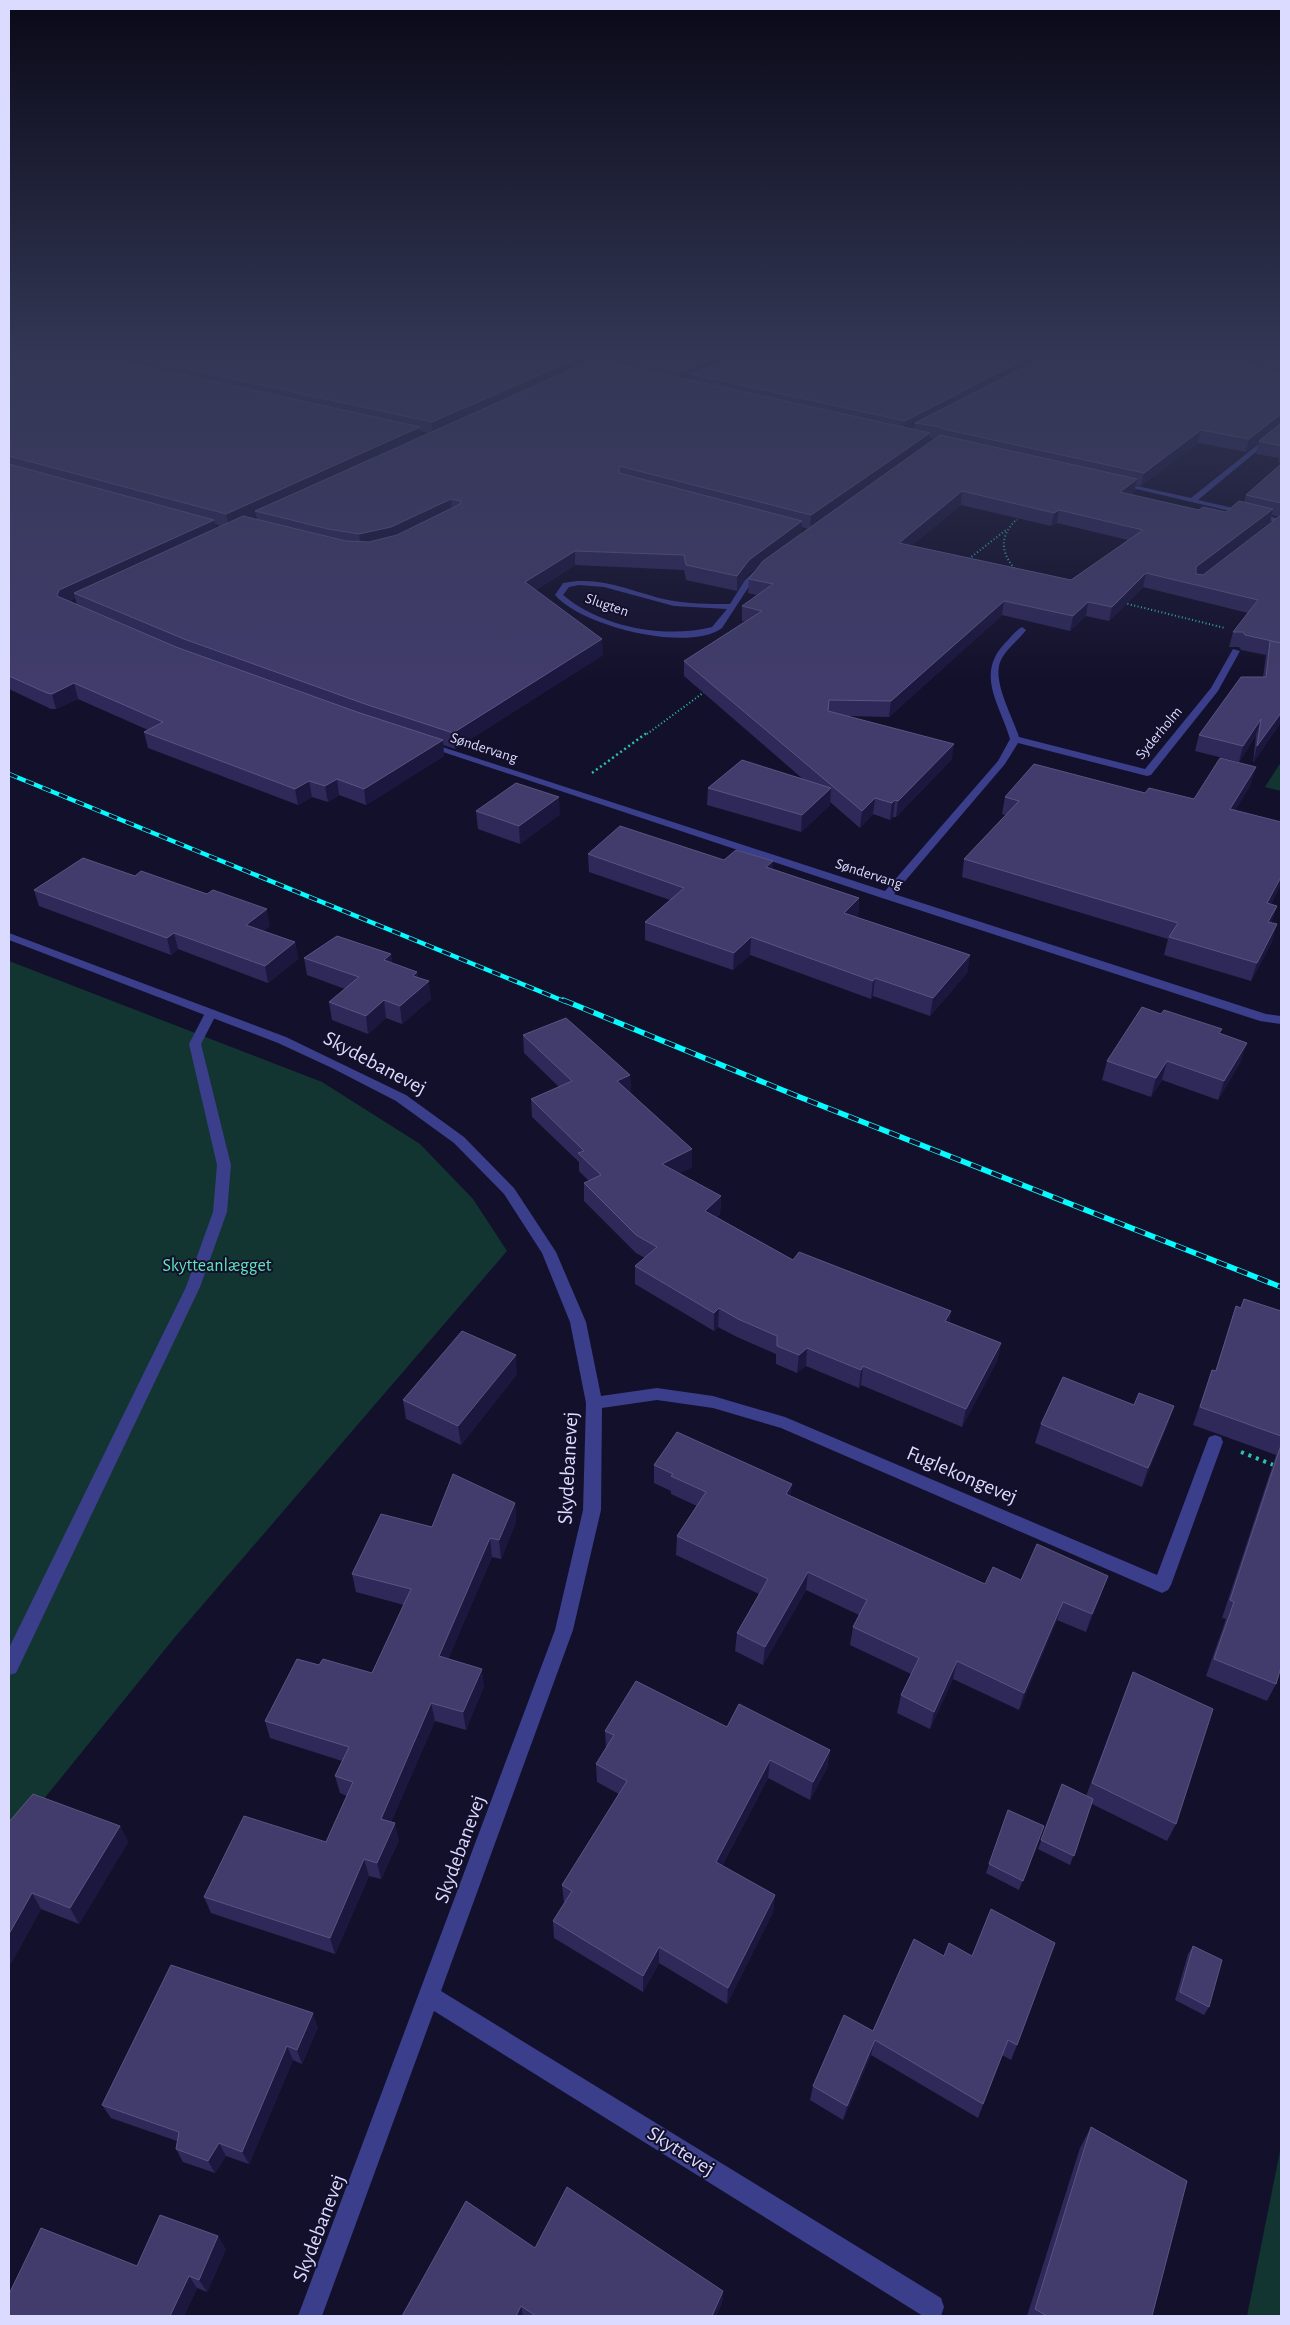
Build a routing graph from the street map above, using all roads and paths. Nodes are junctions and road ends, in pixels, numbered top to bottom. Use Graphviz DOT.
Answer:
graph roads {
  1 [pos="1236,464"];
  2 [pos="1115,483"];
  3 [pos="1193,500"];
  4 [pos="1026,512"];
  5 [pos="1281,521"];
  6 [pos="1272,527"];
  7 [pos="1006,530"];
  8 [pos="770,563"];
  9 [pos="960,566"];
  10 [pos="1023,573"];
  11 [pos="1117,602"];
  12 [pos="731,607"];
  13 [pos="1230,629"];
  14 [pos="1022,630"];
  15 [pos="1236,651"];
  16 [pos="708,689"];
  17 [pos="1015,739"];
  18 [pos="418,742"];
  19 [pos="566,791"];
  20 [pos="886,896"];
  21 [pos="9,936"];
  22 [pos="211,1013"];
  23 [pos="1281,1020"];
  24 [pos="594,1403"];
  25 [pos="1215,1442"];
  26 [pos="1281,1468"];
  27 [pos="9,1667"];
  28 [pos="430,1996"];
  29 [pos="932,2307"];
  30 [pos="310,2316"];
  1 -- 3 [label="street"];
  2 -- 3 [label="street"];
  3 -- 5 [label="street"];
  4 -- 7 [label="path"];
  5 -- 6 [label="street"];
  7 -- 9 [label="path"];
  7 -- 10 [label="path"];
  8 -- 12 [label="street, Slugten"];
  11 -- 13 [label="path"];
  12 -- 12 [label="street, Slugten"];
  14 -- 17 [label="street"];
  15 -- 17 [label="street, Syderholm"];
  16 -- 19 [label="path"];
  17 -- 20 [label="street"];
  18 -- 19 [label="street, Søndervang"];
  19 -- 20 [label="street, Søndervang"];
  20 -- 23 [label="street, Søndervang"];
  21 -- 22 [label="street, Skydebanevej"];
  22 -- 24 [label="street, Skydebanevej"];
  22 -- 27 [label="street"];
  24 -- 25 [label="street, Fuglekongevej"];
  24 -- 28 [label="street, Skydebanevej"];
  25 -- 26 [label="path"];
  28 -- 29 [label="street, Skyttevej"];
  28 -- 30 [label="street, Skydebanevej"];
}
